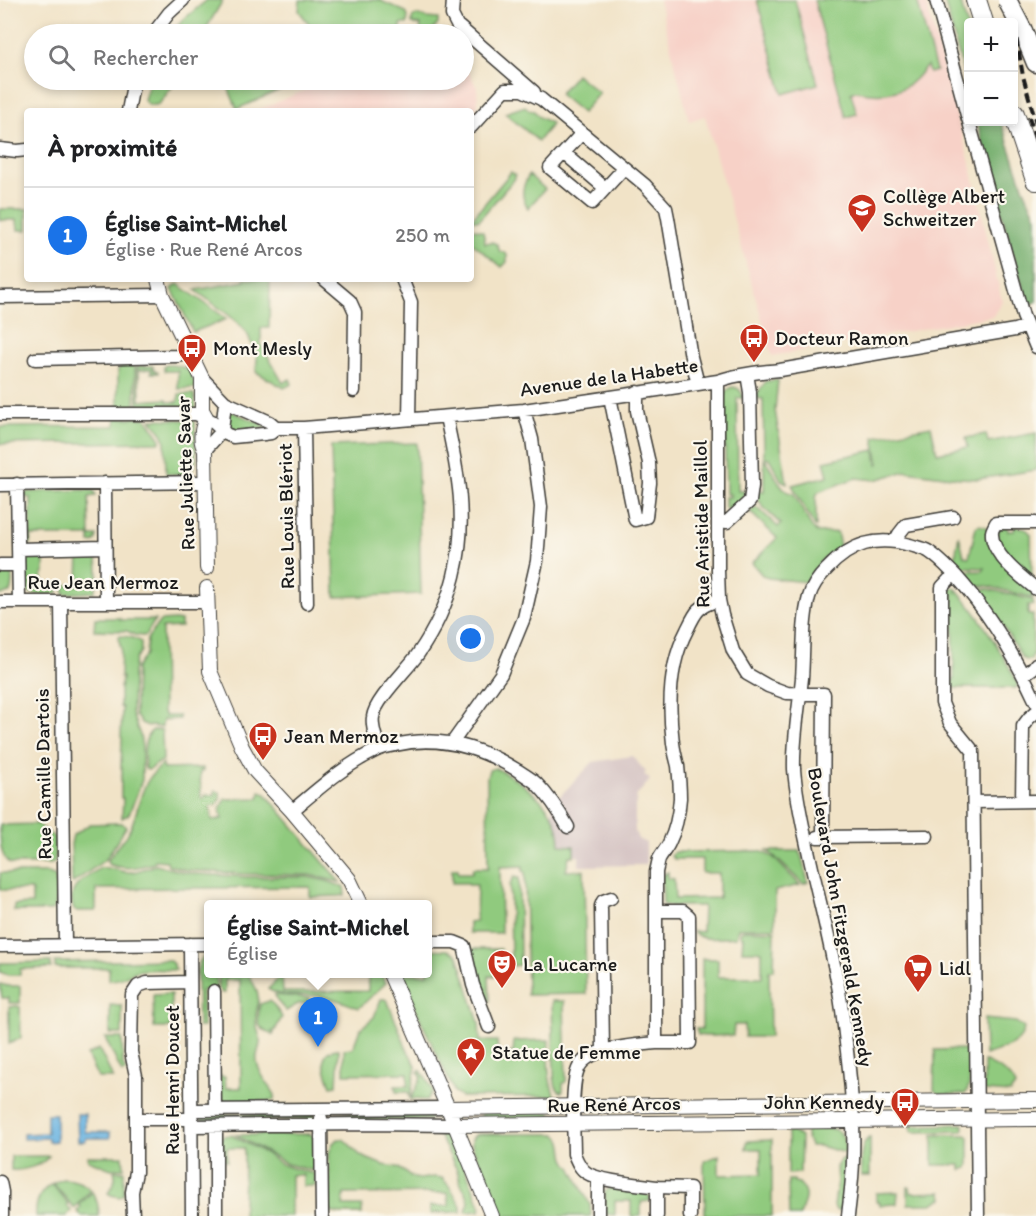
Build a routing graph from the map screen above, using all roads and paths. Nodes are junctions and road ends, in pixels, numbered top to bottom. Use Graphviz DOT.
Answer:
graph roads {
  1 [pos="183,0"];
  2 [pos="453,0"];
  3 [pos="936,0"];
  4 [pos="976,0"];
  5 [pos="1007,0"];
  6 [pos="982,18"];
  7 [pos="161,24"];
  8 [pos="456,24"];
  9 [pos="474,40"];
  10 [pos="1036,63"];
  11 [pos="502,64"];
  12 [pos="132,90"];
  13 [pos="505,90"];
  14 [pos="542,99"];
  15 [pos="964,102"];
  16 [pos="129,108"];
  17 [pos="474,124"];
  18 [pos="971,126"];
  19 [pos="1018,126"];
  20 [pos="582,133"];
  21 [pos="0,149"];
  22 [pos="24,150"];
  23 [pos="564,153"];
  24 [pos="624,168"];
  25 [pos="1036,180"];
  26 [pos="605,188"];
  27 [pos="159,282"];
  28 [pos="328,282"];
  29 [pos="403,282"];
  30 [pos="162,295"];
  31 [pos="0,297"];
  32 [pos="1026,327"];
  33 [pos="1036,347"];
  34 [pos="189,353"];
  35 [pos="35,359"];
  36 [pos="747,374"];
  37 [pos="202,378"];
  38 [pos="718,381"];
  39 [pos="698,384"];
  40 [pos="354,391"];
  41 [pos="637,392"];
  42 [pos="610,397"];
  43 [pos="225,402"];
  44 [pos="524,410"];
  45 [pos="0,414"];
  46 [pos="206,417"];
  47 [pos="446,417"];
  48 [pos="409,419"];
  49 [pos="277,428"];
  50 [pos="304,428"];
  51 [pos="222,430"];
  52 [pos="205,450"];
  53 [pos="205,482"];
  54 [pos="105,483"];
  55 [pos="17,484"];
  56 [pos="0,485"];
  57 [pos="953,518"];
  58 [pos="718,521"];
  59 [pos="1036,523"];
  60 [pos="895,541"];
  61 [pos="105,547"];
  62 [pos="18,549"];
  63 [pos="0,565"];
  64 [pos="18,565"];
  65 [pos="207,568"];
  66 [pos="954,574"];
  67 [pos="1036,590"];
  68 [pos="207,595"];
  69 [pos="719,600"];
  70 [pos="106,601"];
  71 [pos="0,602"];
  72 [pos="19,602"];
  73 [pos="61,602"];
  74 [pos="307,603"];
  75 [pos="1036,664"];
  76 [pos="1023,675"];
  77 [pos="800,694"];
  78 [pos="1036,702"];
  79 [pos="1036,712"];
  80 [pos="452,743"];
  81 [pos="379,749"];
  82 [pos="1022,801"];
  83 [pos="1036,801"];
  84 [pos="974,802"];
  85 [pos="292,811"];
  86 [pos="568,827"];
  87 [pos="927,836"];
  88 [pos="805,837"];
  89 [pos="823,837"];
  90 [pos="611,898"];
  91 [pos="359,900"];
  92 [pos="656,911"];
  93 [pos="432,942"];
  94 [pos="190,944"];
  95 [pos="204,944"];
  96 [pos="65,945"];
  97 [pos="0,946"];
  98 [pos="392,978"];
  99 [pos="190,982"];
  100 [pos="214,991"];
  101 [pos="489,1027"];
  102 [pos="656,1043"];
  103 [pos="603,1051"];
  104 [pos="1036,1100"];
  105 [pos="977,1101"];
  106 [pos="852,1102"];
  107 [pos="574,1106"];
  108 [pos="448,1108"];
  109 [pos="320,1109"];
  110 [pos="215,1110"];
  111 [pos="192,1118"];
  112 [pos="136,1119"];
  113 [pos="977,1119"];
  114 [pos="1036,1119"];
  115 [pos="852,1121"];
  116 [pos="574,1124"];
  117 [pos="321,1125"];
  118 [pos="456,1125"];
  119 [pos="216,1126"];
  120 [pos="598,1178"];
  121 [pos="0,1182"];
  122 [pos="657,1186"];
  123 [pos="490,1215"];
  124 [pos="2,1216"];
  125 [pos="133,1216"];
  126 [pos="192,1216"];
  127 [pos="216,1216"];
  128 [pos="322,1216"];
  129 [pos="598,1216"];
  130 [pos="657,1216"];
  131 [pos="690,1216"];
  132 [pos="848,1216"];
  133 [pos="978,1216"];
  1 -- 7 [label="street"];
  2 -- 8 [label="street"];
  3 -- 15 [label="street"];
  4 -- 6 [label="highway"];
  5 -- 10 [label="main road, bridge"];
  9 -- 11 [label="street"];
  11 -- 13 [label="street"];
  11 -- 14 [label="street"];
  12 -- 16 [label="street"];
  13 -- 14 [label="street"];
  13 -- 17 [label="street"];
  14 -- 20 [label="street"];
  18 -- 32 [label="street"];
  19 -- 25 [label="highway"];
  20 -- 23 [label="street"];
  20 -- 24 [label="street"];
  21 -- 22 [label="street"];
  23 -- 26 [label="street"];
  23 -- 26 [label="street"];
  24 -- 26 [label="street"];
  24 -- 39 [label="street"];
  27 -- 30 [label="street, Rue Juliette Savar"];
  28 -- 40 [label="street"];
  29 -- 48 [label="street"];
  30 -- 31 [label="street"];
  30 -- 34 [label="street, Rue Juliette Savar"];
  32 -- 33 [label="street"];
  32 -- 36 [label="street, Avenue de la Habette"];
  34 -- 35 [label="street"];
  34 -- 37 [label="street, Rue Juliette Savar"];
  36 -- 38 [label="street, Avenue de la Habette"];
  36 -- 58 [label="street"];
  37 -- 43 [label="street"];
  37 -- 46 [label="street, Rue Juliette Savar"];
  38 -- 39 [label="street, Avenue de la Habette"];
  38 -- 58 [label="street, Rue Aristide Maillol"];
  39 -- 41 [label="street, Avenue de la Habette"];
  41 -- 42 [label="street, Avenue de la Habette"];
  41 -- 42 [label="street"];
  42 -- 44 [label="street, Avenue de la Habette"];
  43 -- 46 [label="street"];
  43 -- 49 [label="street"];
  43 -- 51 [label="street"];
  44 -- 47 [label="street, Avenue de la Habette"];
  44 -- 80 [label="street"];
  45 -- 46 [label="street"];
  46 -- 51 [label="street"];
  46 -- 52 [label="street, Rue Juliette Savar"];
  47 -- 48 [label="street, Avenue de la Habette"];
  47 -- 81 [label="street"];
  48 -- 50 [label="street, Avenue de la Habette"];
  49 -- 50 [label="street, Avenue de la Habette"];
  49 -- 51 [label="street, Avenue de la Habette"];
  50 -- 74 [label="street, Rue Louis Blériot"];
  51 -- 52 [label="street"];
  52 -- 53 [label="street, Rue Juliette Savar"];
  53 -- 54 [label="street"];
  53 -- 65 [label="street, Rue Juliette Savar"];
  54 -- 55 [label="street"];
  54 -- 61 [label="street"];
  55 -- 56 [label="street"];
  55 -- 62 [label="street"];
  57 -- 60 [label="street"];
  58 -- 69 [label="street, Rue Aristide Maillol"];
  59 -- 67 [label="street"];
  60 -- 66 [label="street, Boulevard John Fitzgerald Kennedy"];
  60 -- 77 [label="street, Boulevard John Fitzgerald Kennedy"];
  61 -- 62 [label="street"];
  61 -- 70 [label="street"];
  62 -- 64 [label="street"];
  63 -- 64 [label="street"];
  64 -- 72 [label="street"];
  66 -- 76 [label="street, Boulevard John Fitzgerald Kennedy"];
  66 -- 84 [label="street"];
  68 -- 70 [label="street, Rue Jean Mermoz"];
  68 -- 85 [label="street"];
  69 -- 77 [label="street, Rue Aristide Maillol"];
  69 -- 92 [label="street"];
  70 -- 73 [label="street, Rue Jean Mermoz"];
  71 -- 72 [label="street, Rue Jean Mermoz"];
  72 -- 73 [label="street, Rue Jean Mermoz"];
  73 -- 96 [label="street, Rue Camille Dartois"];
  75 -- 76 [label="street"];
  76 -- 78 [label="street, Boulevard John Fitzgerald Kennedy"];
  77 -- 88 [label="street, Boulevard John Fitzgerald Kennedy"];
  77 -- 89 [label="street, Rue Aristide Maillol"];
  79 -- 82 [label="street"];
  80 -- 81 [label="street"];
  80 -- 86 [label="street"];
  81 -- 85 [label="street"];
  82 -- 83 [label="street"];
  82 -- 84 [label="street"];
  84 -- 105 [label="street"];
  85 -- 91 [label="street"];
  87 -- 89 [label="street"];
  88 -- 89 [label="street"];
  88 -- 106 [label="street, Boulevard John Fitzgerald Kennedy"];
  90 -- 103 [label="street"];
  92 -- 102 [label="street"];
  92 -- 102 [label="street"];
  93 -- 101 [label="street"];
  94 -- 95 [label="street"];
  94 -- 96 [label="street"];
  94 -- 99 [label="street, Rue Henri Doucet"];
  96 -- 97 [label="street"];
  98 -- 108 [label="street"];
  99 -- 111 [label="street, Rue Henri Doucet"];
  99 -- 112 [label="street"];
  100 -- 110 [label="street"];
  102 -- 103 [label="street"];
  103 -- 107 [label="street"];
  104 -- 105 [label="street, Rue René Arcos"];
  105 -- 106 [label="street, Rue René Arcos"];
  105 -- 113 [label="street"];
  106 -- 107 [label="street, Rue René Arcos"];
  106 -- 115 [label="street, Boulevard John Fitzgerald Kennedy"];
  107 -- 108 [label="street, Rue René Arcos"];
  107 -- 116 [label="street"];
  108 -- 109 [label="street, Rue René Arcos"];
  108 -- 118 [label="street"];
  109 -- 110 [label="street, Rue René Arcos"];
  109 -- 117 [label="street"];
  110 -- 111 [label="street, Rue René Arcos"];
  111 -- 112 [label="street"];
  111 -- 119 [label="street, Rue René Arcos"];
  111 -- 126 [label="street, Rue Henri Doucet"];
  112 -- 125 [label="street"];
  113 -- 114 [label="street, Rue René Arcos"];
  113 -- 115 [label="street, Rue René Arcos"];
  113 -- 133 [label="street"];
  115 -- 116 [label="street, Rue René Arcos"];
  115 -- 132 [label="street, Boulevard John Fitzgerald Kennedy"];
  116 -- 118 [label="street, Rue René Arcos"];
  116 -- 120 [label="street"];
  117 -- 118 [label="street, Rue René Arcos"];
  117 -- 119 [label="street, Rue René Arcos"];
  117 -- 128 [label="street"];
  118 -- 123 [label="street"];
  119 -- 127 [label="street"];
  120 -- 122 [label="street"];
  120 -- 129 [label="street"];
  121 -- 124 [label="street"];
  122 -- 130 [label="street"];
  122 -- 131 [label="street"];
}
